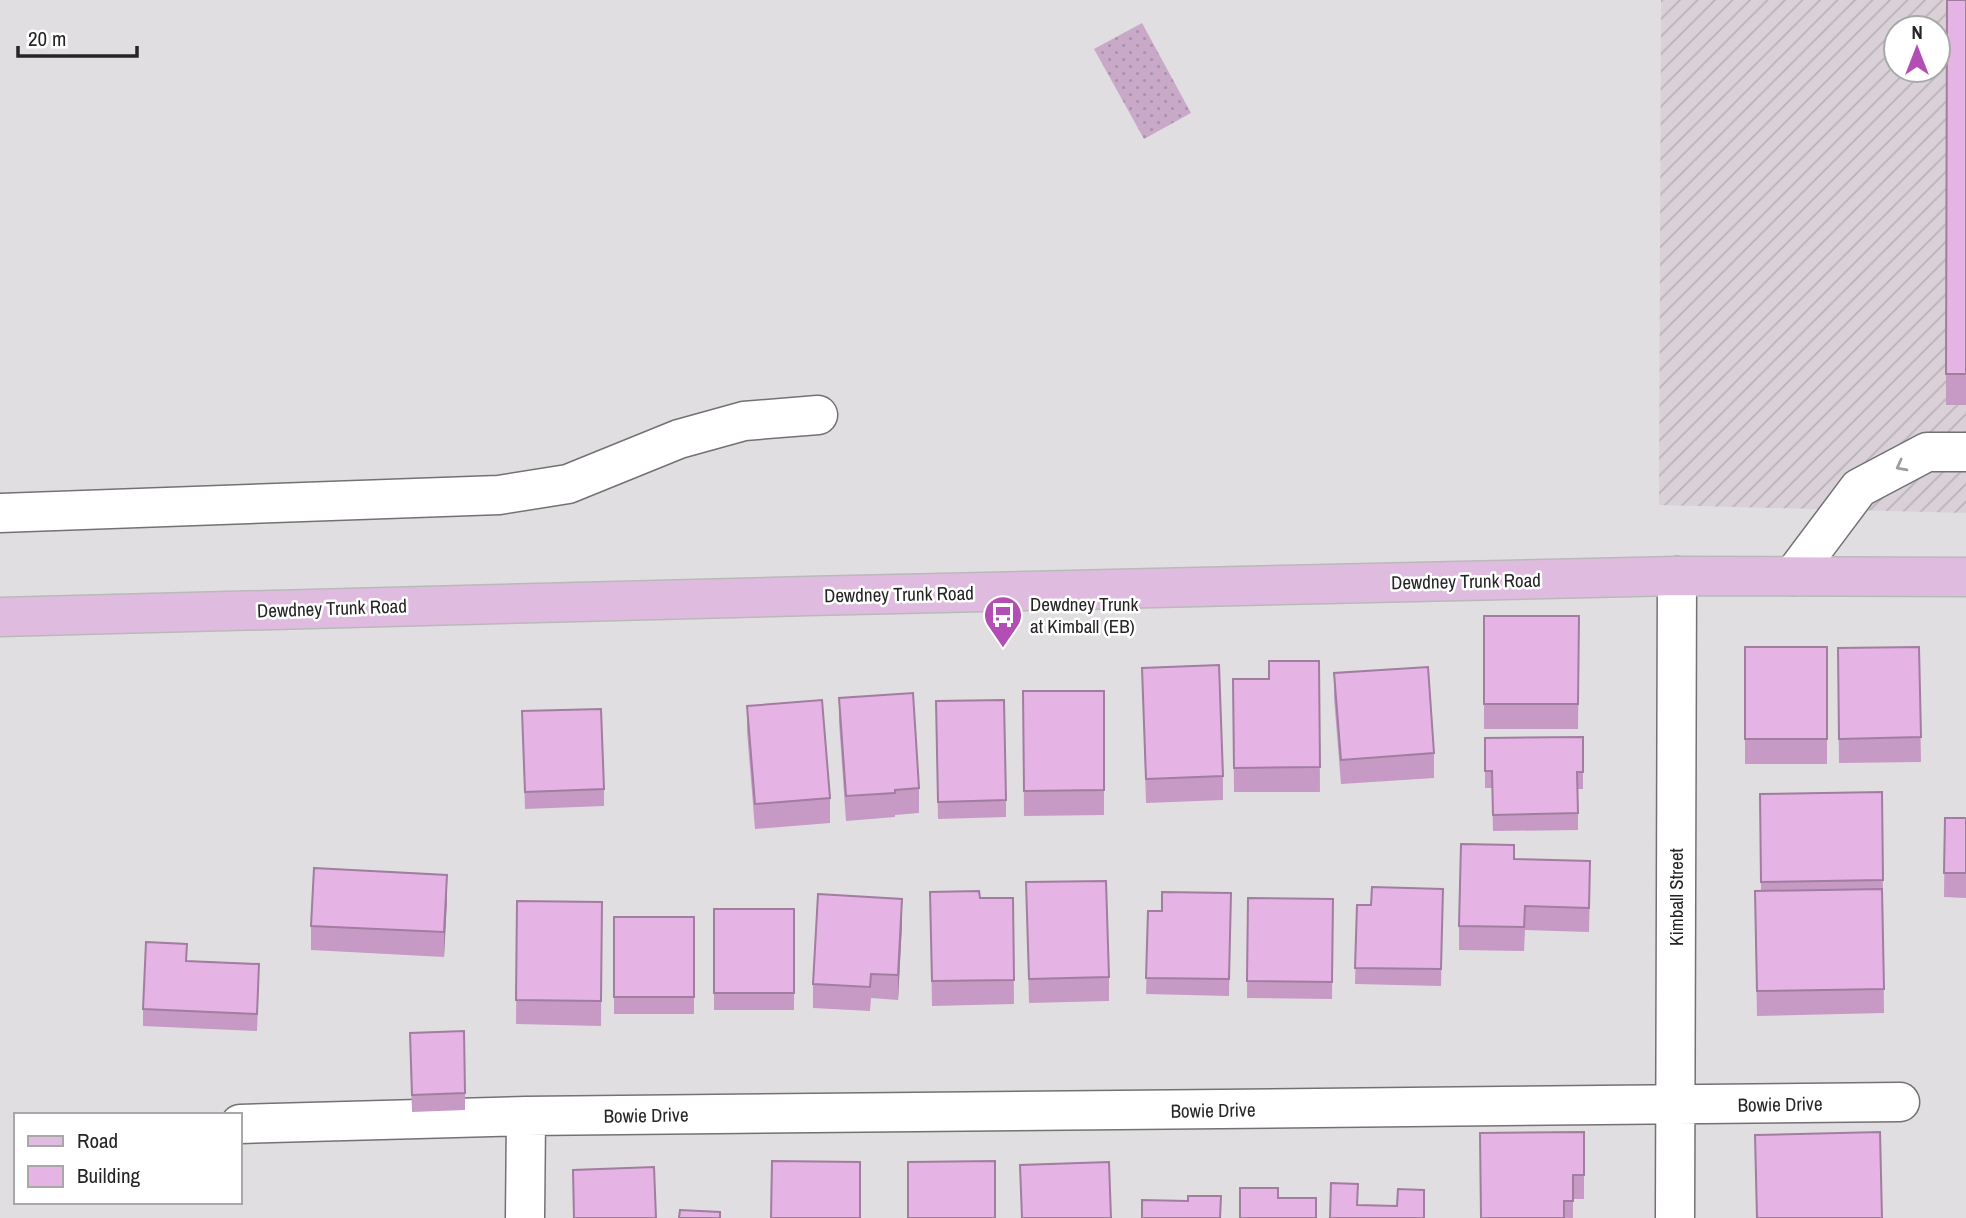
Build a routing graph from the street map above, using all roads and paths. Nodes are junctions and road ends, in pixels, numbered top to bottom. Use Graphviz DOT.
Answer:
graph roads {
  1 [pos="818,415"];
  2 [pos="1966,452"];
  3 [pos="0,513"];
  4 [pos="1677,576"];
  5 [pos="1793,576"];
  6 [pos="1966,577"];
  7 [pos="0,617"];
  8 [pos="1900,1102"];
  9 [pos="1676,1105"];
  10 [pos="526,1116"];
  11 [pos="242,1124"];
  12 [pos="525,1218"];
  13 [pos="1675,1218"];
  1 -- 3 [label="street"];
  2 -- 5 [label="street, one-way"];
  4 -- 5 [label="main road, Dewdney Trunk Road"];
  4 -- 7 [label="main road, Dewdney Trunk Road"];
  4 -- 9 [label="street, Kimball Street"];
  5 -- 6 [label="main road, Dewdney Trunk Road"];
  8 -- 9 [label="street, Bowie Drive"];
  9 -- 10 [label="street, Bowie Drive"];
  9 -- 13 [label="street, Kimball Street"];
  10 -- 11 [label="street, Bowie Drive"];
  10 -- 12 [label="street"];
}
